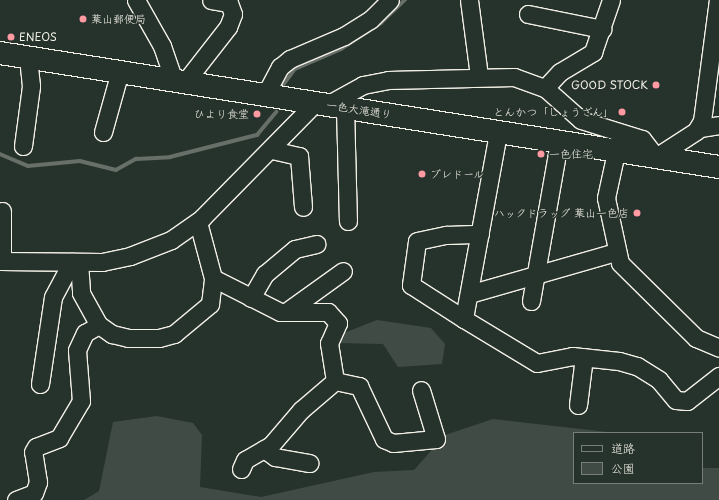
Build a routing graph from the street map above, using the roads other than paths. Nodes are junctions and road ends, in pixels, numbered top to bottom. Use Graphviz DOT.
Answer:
graph roads {
  1 [pos="136,0"];
  2 [pos="211,0"];
  3 [pos="390,0"];
  4 [pos="469,0"];
  5 [pos="611,0"];
  6 [pos="718,0"];
  7 [pos="528,14"];
  8 [pos="602,29"];
  9 [pos="0,53"];
  10 [pos="28,57"];
  11 [pos="120,71"];
  12 [pos="479,76"];
  13 [pos="180,81"];
  14 [pos="545,88"];
  15 [pos="265,95"];
  16 [pos="329,105"];
  17 [pos="719,125"];
  18 [pos="700,128"];
  19 [pos="103,132"];
  20 [pos="498,133"];
  21 [pos="559,143"];
  22 [pos="23,146"];
  23 [pos="272,150"];
  24 [pos="616,152"];
  25 [pos="656,157"];
  26 [pos="719,167"];
  27 [pos="303,207"];
  28 [pos="2,211"];
  29 [pos="348,221"];
  30 [pos="198,222"];
  31 [pos="480,234"];
  32 [pos="316,244"];
  33 [pos="615,252"];
  34 [pos="1,261"];
  35 [pos="76,262"];
  36 [pos="343,271"];
  37 [pos="536,275"];
  38 [pos="213,278"];
  39 [pos="470,294"];
  40 [pos="251,298"];
  41 [pos="531,301"];
  42 [pos="286,312"];
  43 [pos="464,319"];
  44 [pos="99,325"];
  45 [pos="719,348"];
  46 [pos="584,357"];
  47 [pos="719,376"];
  48 [pos="335,382"];
  49 [pos="40,384"];
  50 [pos="421,390"];
  51 [pos="578,405"];
  52 [pos="264,449"];
  53 [pos="309,463"];
  54 [pos="241,469"];
  55 [pos="16,500"];
  1 -- 13 [label="street"];
  2 -- 13 [label="street"];
  3 -- 15 [label="street"];
  4 -- 12 [label="street"];
  5 -- 8 [label="street"];
  6 -- 18 [label="street"];
  7 -- 8 [label="street"];
  8 -- 14 [label="street"];
  9 -- 10 [label="main road, 一色大滝通り"];
  10 -- 11 [label="main road, 一色大滝通り"];
  10 -- 22 [label="street"];
  11 -- 13 [label="main road, 一色大滝通り"];
  11 -- 19 [label="street"];
  12 -- 14 [label="street"];
  12 -- 16 [label="street"];
  13 -- 15 [label="main road, 一色大滝通り"];
  14 -- 25 [label="street"];
  15 -- 16 [label="main road, 一色大滝通り"];
  16 -- 20 [label="main road, 一色大滝通り"];
  16 -- 23 [label="street"];
  16 -- 29 [label="street"];
  17 -- 18 [label="street"];
  18 -- 25 [label="street"];
  20 -- 21 [label="main road, 一色大滝通り"];
  20 -- 31 [label="street"];
  21 -- 24 [label="main road, 一色大滝通り"];
  21 -- 37 [label="street"];
  23 -- 27 [label="street"];
  23 -- 30 [label="street"];
  24 -- 25 [label="main road, 一色大滝通り"];
  24 -- 33 [label="street"];
  25 -- 26 [label="main road, 一色大滝通り"];
  28 -- 34 [label="street"];
  30 -- 35 [label="street"];
  30 -- 38 [label="street"];
  31 -- 39 [label="street"];
  31 -- 43 [label="street"];
  32 -- 40 [label="street"];
  33 -- 37 [label="street"];
  33 -- 45 [label="street"];
  34 -- 35 [label="street"];
  35 -- 44 [label="street"];
  35 -- 49 [label="street"];
  36 -- 42 [label="street"];
  37 -- 39 [label="street"];
  37 -- 41 [label="street"];
  38 -- 40 [label="street"];
  38 -- 44 [label="street"];
  39 -- 43 [label="street"];
  40 -- 42 [label="street"];
  42 -- 48 [label="street"];
  43 -- 46 [label="street"];
  44 -- 55 [label="street"];
  46 -- 47 [label="street"];
  46 -- 51 [label="street"];
  48 -- 50 [label="street"];
  48 -- 52 [label="street"];
  52 -- 53 [label="street"];
  52 -- 54 [label="street"];
}
